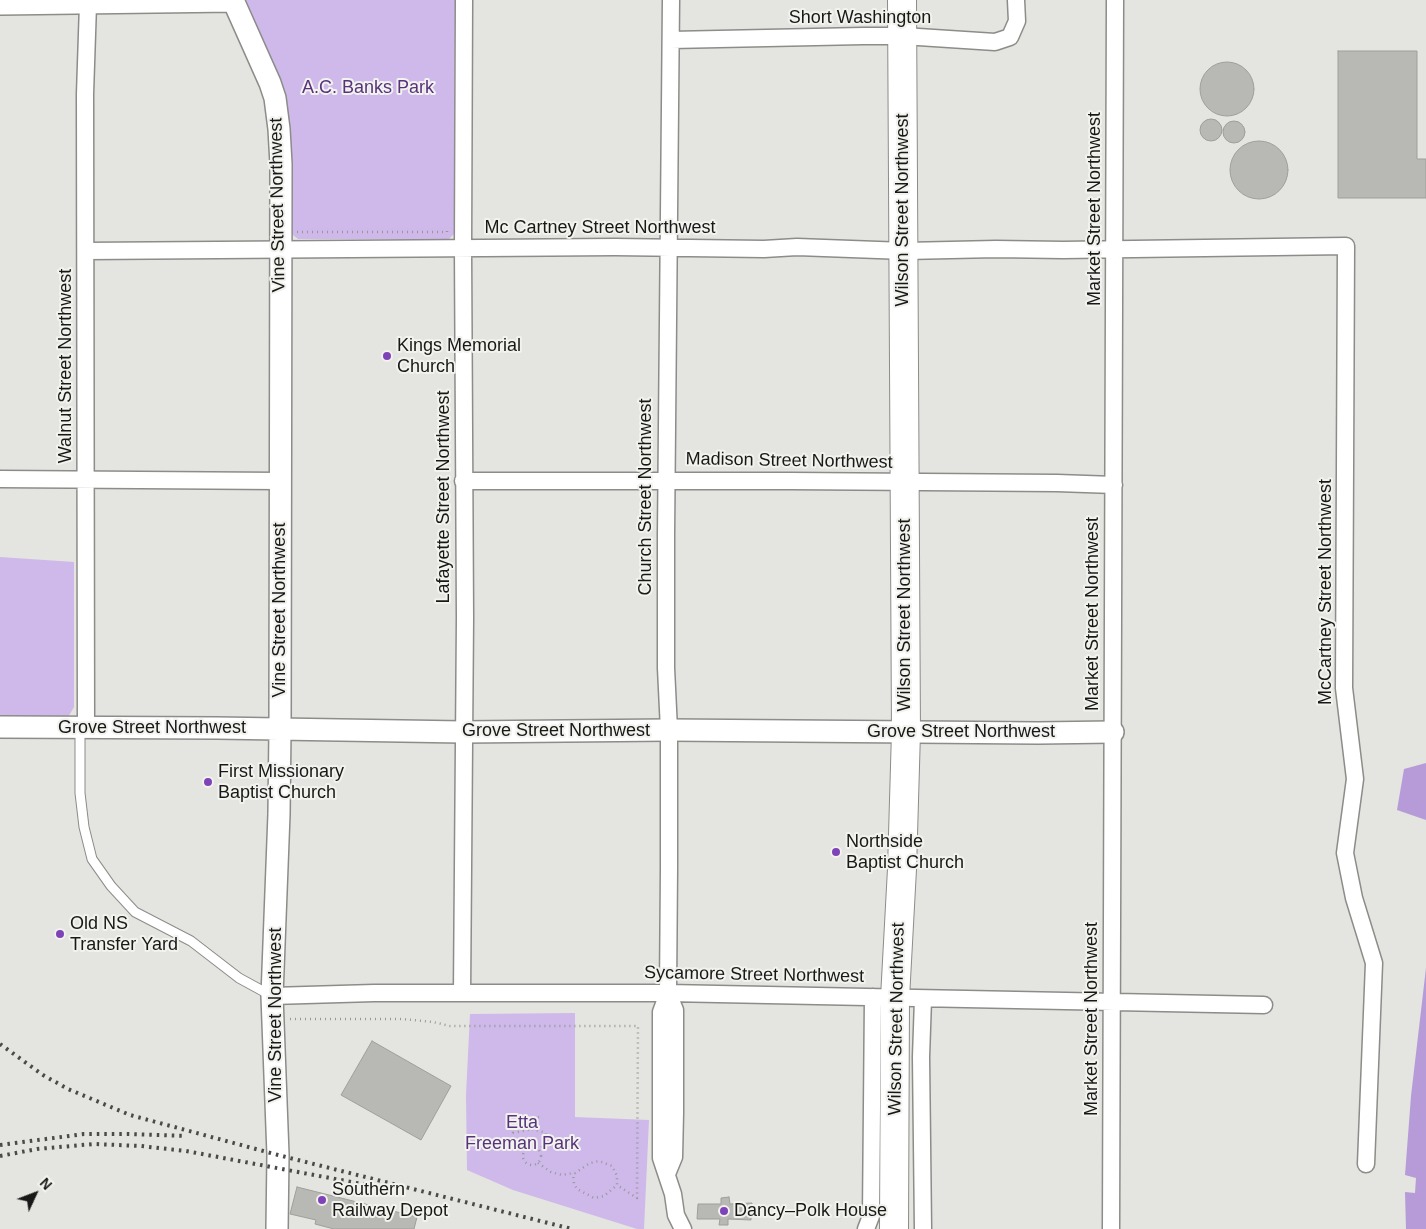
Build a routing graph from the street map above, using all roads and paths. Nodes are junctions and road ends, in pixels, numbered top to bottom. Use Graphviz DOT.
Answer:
graph roads {
  1 [pos="233,0"];
  2 [pos="464,0"];
  3 [pos="670,0"];
  4 [pos="902,0"];
  5 [pos="1016,0"];
  6 [pos="1116,0"];
  7 [pos="0,4"];
  8 [pos="88,4"];
  9 [pos="903,36"];
  10 [pos="671,40"];
  11 [pos="448,223"];
  12 [pos="294,232"];
  13 [pos="463,248"];
  14 [pos="669,248"];
  15 [pos="1326,248"];
  16 [pos="1115,249"];
  17 [pos="86,250"];
  18 [pos="280,250"];
  19 [pos="904,251"];
  20 [pos="0,479"];
  21 [pos="87,479"];
  22 [pos="667,480"];
  23 [pos="280,481"];
  24 [pos="463,481"];
  25 [pos="904,483"];
  26 [pos="1114,485"];
  27 [pos="0,727"];
  28 [pos="83,728"];
  29 [pos="280,729"];
  30 [pos="669,730"];
  31 [pos="463,732"];
  32 [pos="906,732"];
  33 [pos="1113,732"];
  34 [pos="668,993"];
  35 [pos="462,994"];
  36 [pos="272,996"];
  37 [pos="884,997"];
  38 [pos="923,999"];
  39 [pos="1112,1002"];
  40 [pos="1264,1005"];
  41 [pos="273,1019"];
  42 [pos="539,1117"];
  43 [pos="532,1129"];
  44 [pos="510,1144"];
  45 [pos="538,1150"];
  46 [pos="538,1163"];
  47 [pos="1366,1164"];
  48 [pos="573,1173"];
  49 [pos="617,1186"];
  50 [pos="277,1229"];
  51 [pos="683,1229"];
  52 [pos="866,1229"];
  53 [pos="894,1229"];
  54 [pos="923,1229"];
  55 [pos="1111,1229"];
  1 -- 8 [label="street"];
  1 -- 18 [label="street, Vine Street Northwest"];
  2 -- 13 [label="street, Lafayette Street Northwest"];
  3 -- 10 [label="street, Church Street Northwest"];
  4 -- 9 [label="highway, Wilson Street Northwest"];
  5 -- 9 [label="street, Short Washington"];
  6 -- 16 [label="street, Market Street Northwest"];
  7 -- 8 [label="street"];
  8 -- 17 [label="street, Walnut Street Northwest"];
  9 -- 10 [label="street, Short Washington"];
  9 -- 19 [label="highway, Wilson Street Northwest"];
  10 -- 14 [label="street, Church Street Northwest"];
  11 -- 12 [label="path"];
  13 -- 14 [label="street, Mc Cartney Street Northwest"];
  13 -- 18 [label="street, Mc Cartney Street Northwest"];
  13 -- 24 [label="street, Lafayette Street Northwest"];
  14 -- 19 [label="street, Mc Cartney Street Northwest"];
  14 -- 22 [label="street, Church Street Northwest"];
  15 -- 16 [label="street, Mc Cartney Street Northwest"];
  15 -- 47 [label="street, McCartney Street Northwest"];
  16 -- 19 [label="street, Mc Cartney Street Northwest"];
  16 -- 26 [label="street, Market Street Northwest"];
  17 -- 18 [label="street, Mc Cartney Street Northwest"];
  17 -- 21 [label="street, Walnut Street Northwest"];
  18 -- 23 [label="street, Vine Street Northwest"];
  19 -- 25 [label="highway, Wilson Street Northwest"];
  20 -- 21 [label="street"];
  21 -- 23 [label="street"];
  21 -- 28 [label="street, Walnut Street Northwest"];
  22 -- 24 [label="street, Madison Street Northwest"];
  22 -- 25 [label="street, Madison Street Northwest"];
  22 -- 30 [label="street, Church Street Northwest"];
  23 -- 29 [label="street, Vine Street Northwest"];
  24 -- 31 [label="street, Lafayette Street Northwest"];
  25 -- 26 [label="street, Madison Street Northwest"];
  25 -- 32 [label="highway, Wilson Street Northwest"];
  26 -- 33 [label="street, Market Street Northwest"];
  27 -- 28 [label="street, Grove Street Northwest"];
  28 -- 29 [label="street, Grove Street Northwest"];
  28 -- 36 [label="lane"];
  29 -- 31 [label="street, Grove Street Northwest"];
  29 -- 36 [label="street, Vine Street Northwest"];
  30 -- 31 [label="street, Grove Street Northwest"];
  30 -- 32 [label="street, Grove Street Northwest"];
  30 -- 34 [label="street, Church Street Northwest"];
  31 -- 35 [label="street, Lafayette Street Northwest"];
  32 -- 33 [label="street, Grove Street Northwest"];
  32 -- 37 [label="highway, Wilson Street Northwest"];
  33 -- 39 [label="street, Market Street Northwest"];
  34 -- 35 [label="street, Sycamore Street Northwest"];
  34 -- 37 [label="street, Sycamore Street Northwest"];
  34 -- 51 [label="street, Church Street Northwest"];
  35 -- 36 [label="street, Sycamore Street Northwest"];
  36 -- 41 [label="street, Vine Street Northwest"];
  37 -- 38 [label="street, Sycamore Street Northwest"];
  37 -- 52 [label="street"];
  37 -- 53 [label="highway, Wilson Street Northwest"];
  38 -- 39 [label="street, Sycamore Street Northwest"];
  38 -- 54 [label="street"];
  39 -- 40 [label="street, Sycamore Street Northwest"];
  39 -- 55 [label="street, Market Street Northwest"];
  41 -- 49 [label="path"];
  41 -- 50 [label="street, Vine Street Northwest"];
  42 -- 43 [label="path"];
  43 -- 44 [label="path"];
  43 -- 45 [label="path"];
  45 -- 46 [label="path"];
  45 -- 46 [label="path"];
  46 -- 48 [label="path"];
  48 -- 49 [label="path"];
  48 -- 49 [label="path"];
}
